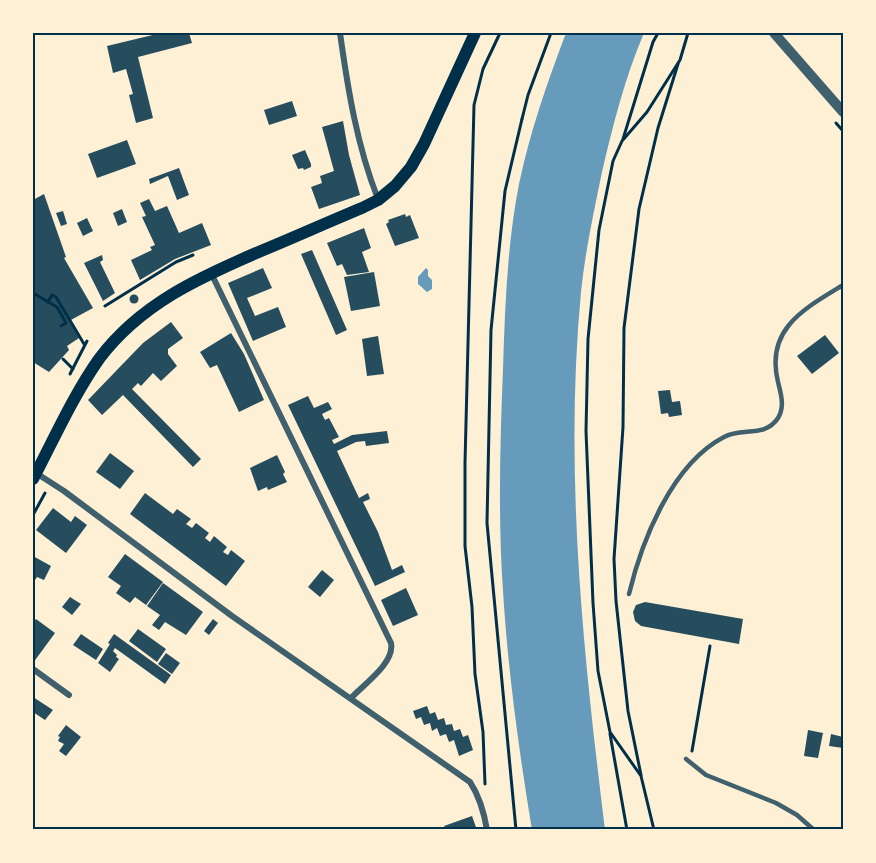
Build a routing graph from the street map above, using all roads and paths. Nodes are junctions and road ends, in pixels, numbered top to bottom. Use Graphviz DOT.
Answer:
graph roads {
  1 [pos="340,33"];
  2 [pos="475,33"];
  3 [pos="500,33"];
  4 [pos="551,33"];
  5 [pos="658,33"];
  6 [pos="688,33"];
  7 [pos="774,33"];
  8 [pos="680,60"];
  9 [pos="843,112"];
  10 [pos="622,141"];
  11 [pos="378,200"];
  12 [pos="193,255"];
  13 [pos="211,273"];
  14 [pos="843,285"];
  15 [pos="33,292"];
  16 [pos="48,302"];
  17 [pos="105,306"];
  18 [pos="61,326"];
  19 [pos="85,345"];
  20 [pos="63,359"];
  21 [pos="73,369"];
  22 [pos="35,476"];
  23 [pos="46,491"];
  24 [pos="33,515"];
  25 [pos="628,594"];
  26 [pos="710,646"];
  27 [pos="33,669"];
  28 [pos="69,695"];
  29 [pos="351,698"];
  30 [pos="610,732"];
  31 [pos="688,760"];
  32 [pos="641,776"];
  33 [pos="485,789"];
  34 [pos="487,830"];
  35 [pos="516,830"];
  36 [pos="627,830"];
  37 [pos="654,830"];
  38 [pos="814,830"];
  1 -- 11 [label="street"];
  2 -- 11 [label="main road"];
  3 -- 33 [label="path"];
  4 -- 35 [label="path"];
  5 -- 10 [label="path"];
  6 -- 8 [label="path"];
  7 -- 9 [label="street"];
  8 -- 10 [label="path"];
  8 -- 32 [label="path"];
  10 -- 30 [label="path"];
  11 -- 13 [label="main road"];
  12 -- 17 [label="path"];
  13 -- 22 [label="main road"];
  13 -- 29 [label="street"];
  14 -- 25 [label="lane"];
  15 -- 16 [label="path"];
  16 -- 18 [label="path"];
  16 -- 19 [label="path"];
  20 -- 21 [label="path"];
  22 -- 29 [label="street"];
  23 -- 24 [label="path"];
  26 -- 31 [label="path"];
  27 -- 28 [label="street"];
  29 -- 34 [label="street"];
  30 -- 32 [label="path"];
  30 -- 36 [label="path"];
  31 -- 38 [label="lane"];
  32 -- 37 [label="path"];
}
